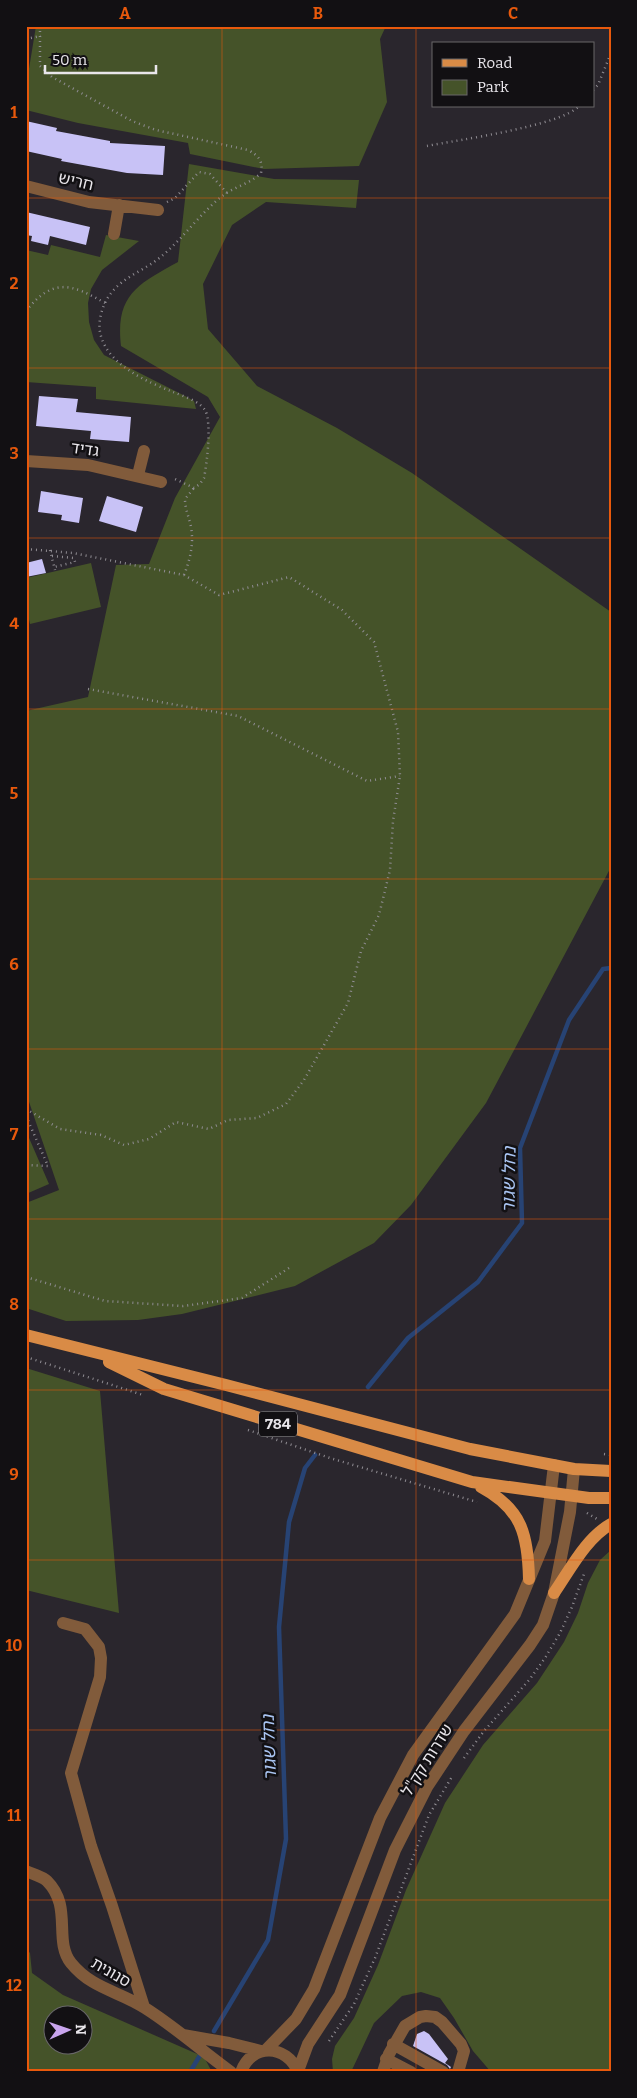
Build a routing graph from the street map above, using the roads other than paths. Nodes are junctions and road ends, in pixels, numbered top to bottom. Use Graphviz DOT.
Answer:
graph roads {
  1 [pos="26,186"];
  2 [pos="119,205"];
  3 [pos="158,210"];
  4 [pos="114,234"];
  5 [pos="144,451"];
  6 [pos="26,460"];
  7 [pos="138,475"];
  8 [pos="161,482"];
  9 [pos="26,1336"];
  10 [pos="89,1352"];
  11 [pos="554,1465"];
  12 [pos="574,1468"];
  13 [pos="611,1471"];
  14 [pos="472,1482"];
  15 [pos="552,1493"];
  16 [pos="571,1496"];
  17 [pos="611,1498"];
  18 [pos="605,1523"];
  19 [pos="529,1579"];
  20 [pos="554,1593"];
  21 [pos="63,1623"];
  22 [pos="26,1871"];
  23 [pos="144,2008"];
  24 [pos="181,2035"];
  25 [pos="394,2044"];
  26 [pos="263,2050"];
  27 [pos="384,2066"];
  28 [pos="298,2071"];
  29 [pos="231,2072"];
  30 [pos="241,2072"];
  31 [pos="411,2072"];
  32 [pos="443,2072"];
  33 [pos="458,2072"];
  1 -- 2 [label="street, חריש"];
  2 -- 3 [label="street, חריש"];
  2 -- 4 [label="street"];
  5 -- 7 [label="street"];
  6 -- 7 [label="street, גדיד"];
  7 -- 8 [label="street, גדיד"];
  9 -- 10 [label="main road, 784"];
  10 -- 11 [label="main road, 784"];
  10 -- 14 [label="main road, 784"];
  11 -- 12 [label="main road, 784"];
  11 -- 15 [label="street, שדרות קק\"ל"];
  12 -- 13 [label="main road, 784"];
  12 -- 16 [label="street, שדרות קק\"ל"];
  14 -- 15 [label="main road, 784"];
  14 -- 19 [label="main road"];
  15 -- 16 [label="main road, 784"];
  15 -- 19 [label="street, שדרות קק\"ל"];
  16 -- 17 [label="main road, 784"];
  16 -- 20 [label="street, שדרות קק\"ל"];
  18 -- 20 [label="main road"];
  19 -- 26 [label="street, שדרות קק\"ל"];
  20 -- 28 [label="street, שדרות קק\"ל"];
  21 -- 23 [label="street"];
  22 -- 23 [label="street, סנונית"];
  23 -- 24 [label="street, סנונית"];
  24 -- 26 [label="street, סנונית"];
  24 -- 29 [label="street, סנונית"];
  25 -- 27 [label="street"];
  25 -- 32 [label="street"];
  25 -- 33 [label="street"];
  26 -- 28 [label="street, סנונית"];
  26 -- 30 [label="street, שדרות קק\"ל"];
  27 -- 31 [label="street"];
}
